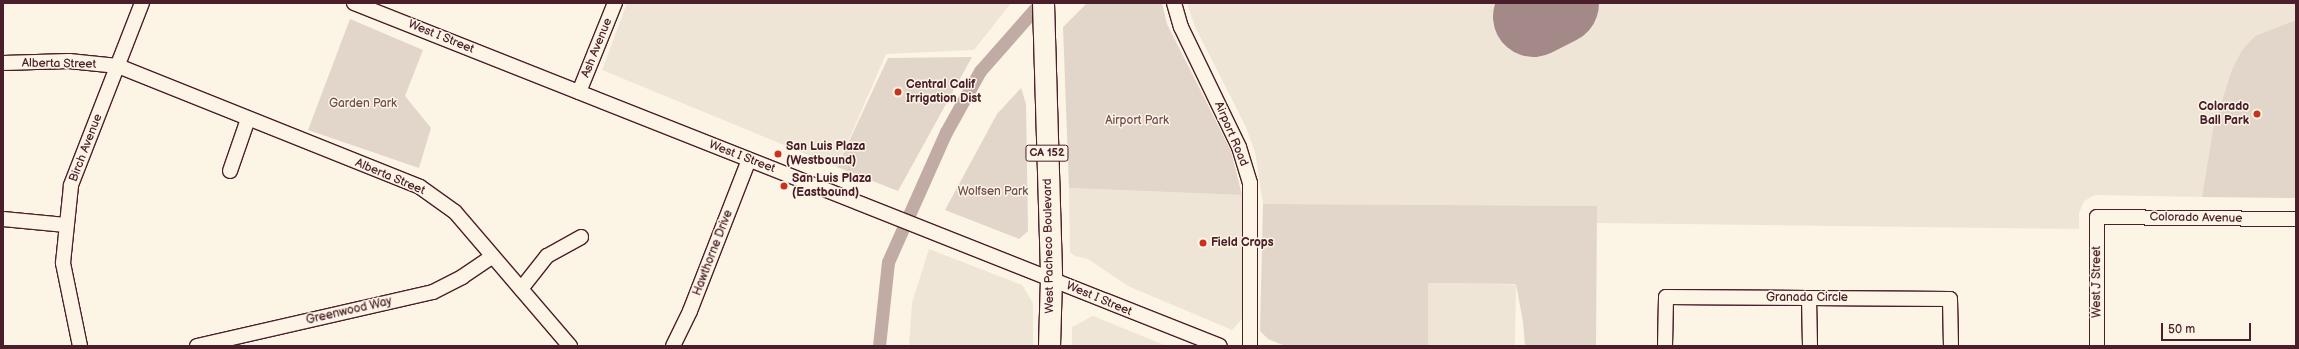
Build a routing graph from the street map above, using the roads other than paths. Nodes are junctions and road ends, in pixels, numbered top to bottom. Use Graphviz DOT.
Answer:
graph roads {
  1 [pos="142,3"];
  2 [pos="354,3"];
  3 [pos="615,3"];
  4 [pos="1043,3"];
  5 [pos="1174,3"];
  6 [pos="3,63"];
  7 [pos="118,66"];
  8 [pos="580,92"];
  9 [pos="248,119"];
  10 [pos="749,160"];
  11 [pos="230,171"];
  12 [pos="2097,217"];
  13 [pos="3,219"];
  14 [pos="2296,219"];
  15 [pos="66,225"];
  16 [pos="581,238"];
  17 [pos="493,256"];
  18 [pos="1051,278"];
  19 [pos="521,289"];
  20 [pos="1809,298"];
  21 [pos="80,346"];
  22 [pos="197,346"];
  23 [pos="570,346"];
  24 [pos="673,346"];
  25 [pos="1050,346"];
  26 [pos="1220,346"];
  27 [pos="1250,346"];
  28 [pos="1665,346"];
  29 [pos="1810,346"];
  30 [pos="1951,346"];
  31 [pos="2097,346"];
  1 -- 7 [label="street, Birch Avenue"];
  2 -- 8 [label="street, West I Street"];
  3 -- 8 [label="street, Ash Avenue"];
  4 -- 18 [label="highway, West Pacheco Boulevard / CA 152"];
  5 -- 27 [label="street, Airport Road"];
  6 -- 7 [label="street, Alberta Street"];
  7 -- 9 [label="street, Alberta Street"];
  7 -- 15 [label="street, Birch Avenue"];
  8 -- 10 [label="street, West I Street"];
  9 -- 11 [label="street"];
  9 -- 17 [label="street, Alberta Street"];
  10 -- 18 [label="street, West I Street"];
  10 -- 24 [label="street, Hawthorne Drive"];
  12 -- 14 [label="street, Colorado Avenue"];
  12 -- 31 [label="street, West J Street"];
  13 -- 15 [label="street"];
  15 -- 21 [label="street, Birch Avenue"];
  16 -- 19 [label="street"];
  17 -- 19 [label="street, Alberta Street"];
  17 -- 22 [label="street, Greenwood Way"];
  18 -- 25 [label="highway, West Pacheco Boulevard / CA 152"];
  18 -- 26 [label="street, West I Street"];
  19 -- 23 [label="street, Alberta Street"];
  20 -- 28 [label="street, Granada Circle"];
  20 -- 29 [label="street"];
  20 -- 30 [label="street, Granada Circle"];
}
